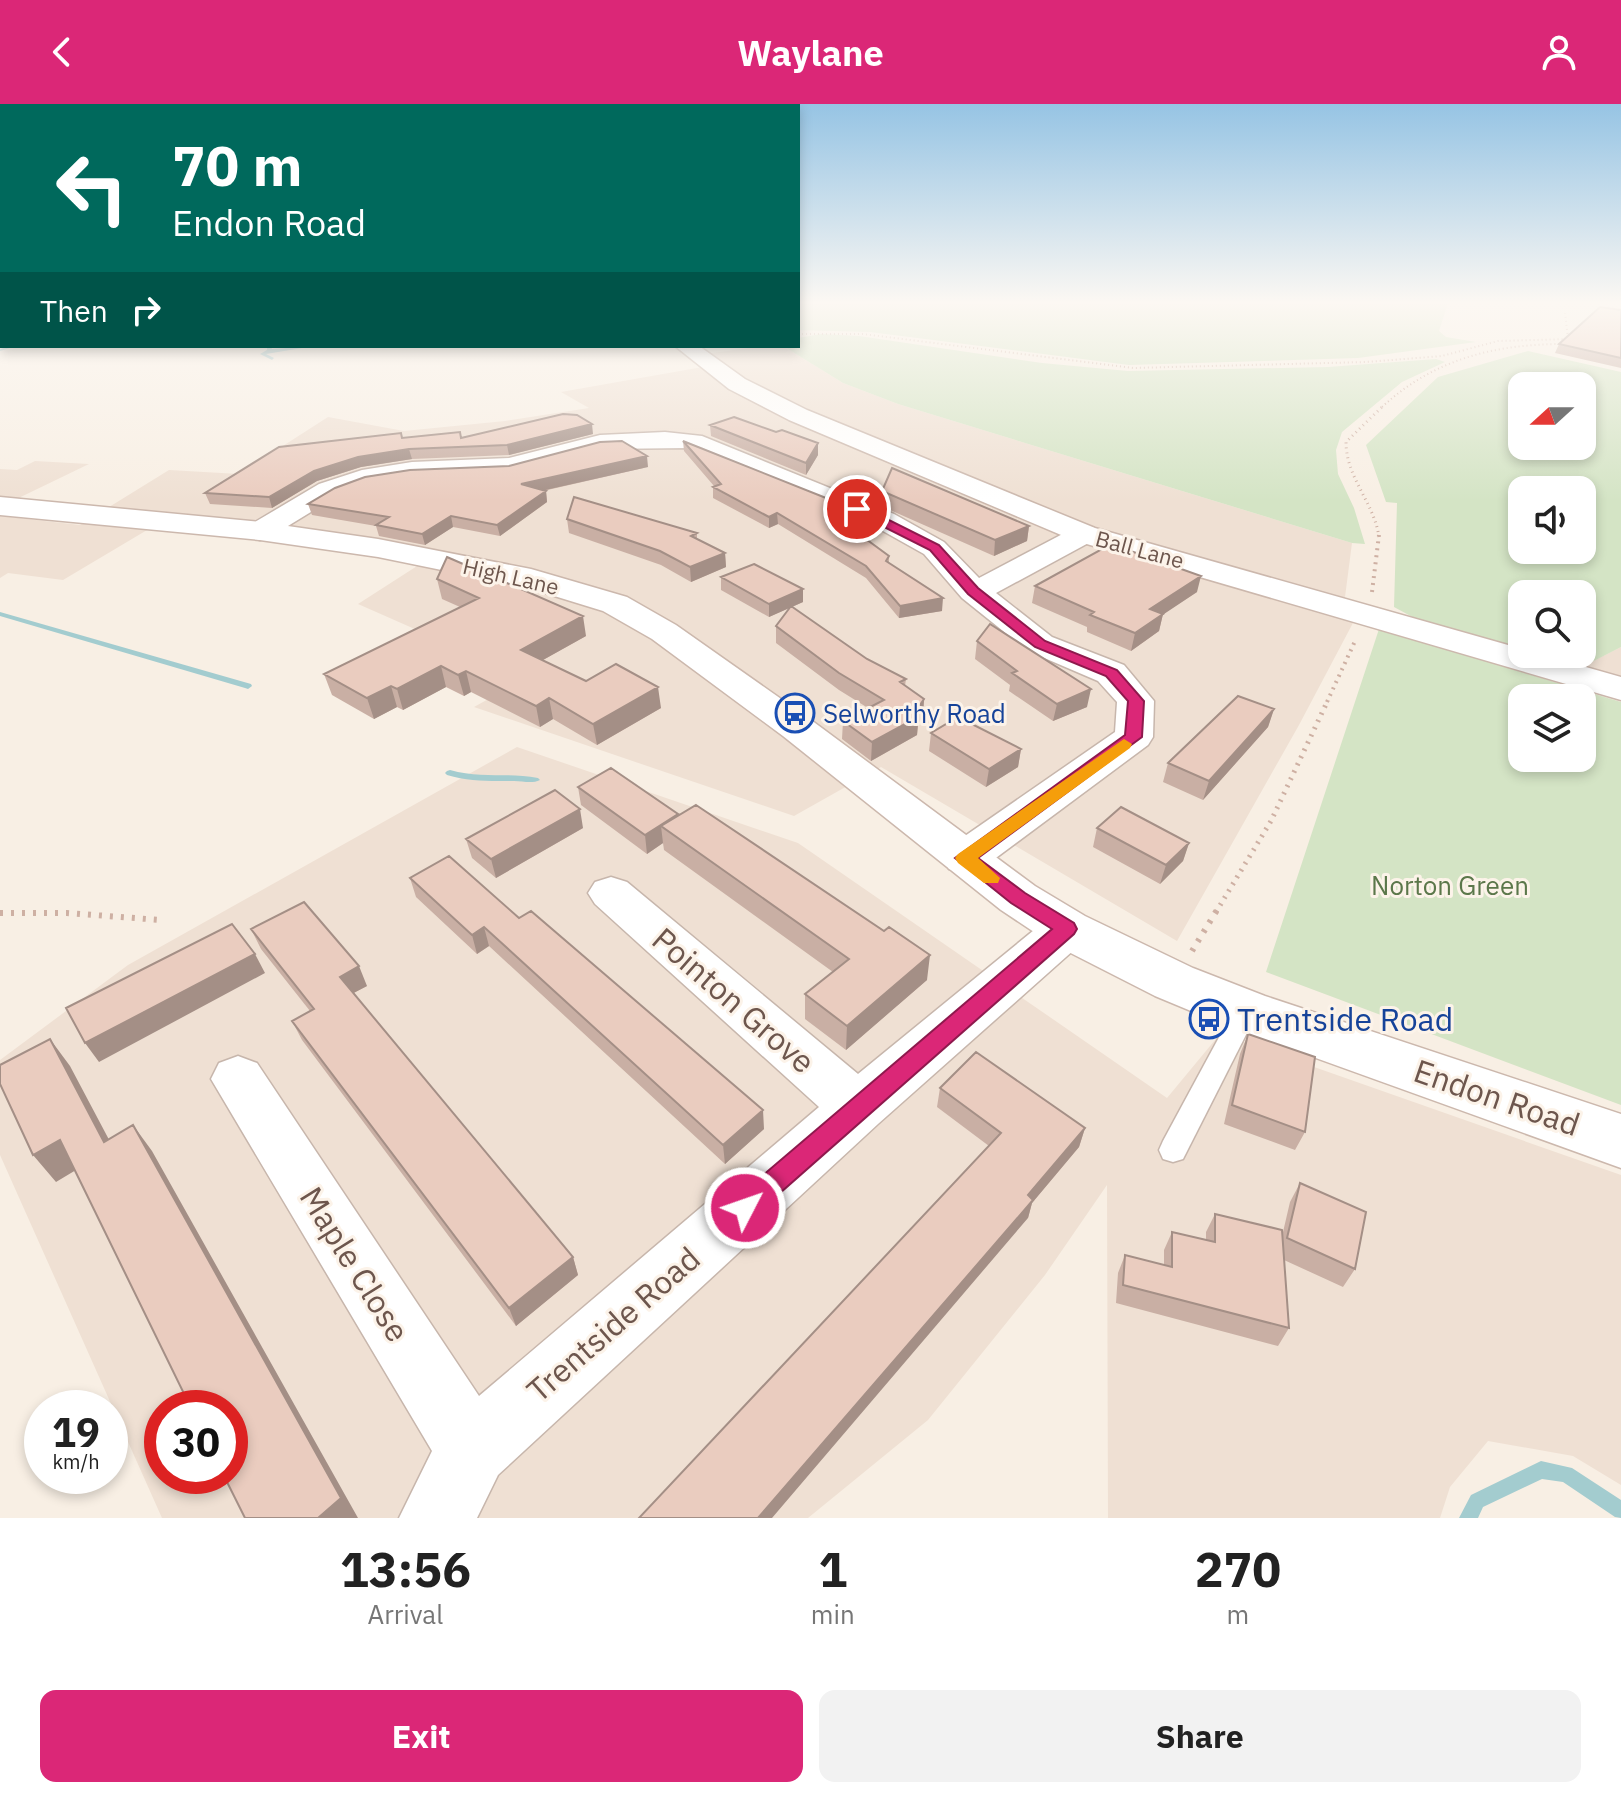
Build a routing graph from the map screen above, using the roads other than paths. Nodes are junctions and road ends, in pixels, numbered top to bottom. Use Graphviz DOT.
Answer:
graph roads {
  1 [pos="716,369"];
  2 [pos="0,506"];
  3 [pos="260,531"];
  4 [pos="1084,534"];
  5 [pos="973,591"];
  6 [pos="1621,689"];
  7 [pos="908,813"];
  8 [pos="965,858"];
  9 [pos="611,893"];
  10 [pos="1067,929"];
  11 [pos="1246,1011"];
  12 [pos="238,1079"];
  13 [pos="858,1107"];
  14 [pos="1621,1141"];
  15 [pos="1173,1150"];
  16 [pos="472,1449"];
  17 [pos="437,1518"];
  1 -- 4 [label="main road, Ball Lane"];
  2 -- 3 [label="main road, High Lane"];
  3 -- 5 [label="street"];
  3 -- 7 [label="main road, High Lane"];
  4 -- 5 [label="street"];
  4 -- 6 [label="main road, Ball Lane"];
  5 -- 8 [label="street"];
  7 -- 8 [label="main road, Endon Road"];
  8 -- 10 [label="main road, Endon Road"];
  9 -- 13 [label="street, Pointon Grove"];
  10 -- 11 [label="main road, Endon Road"];
  10 -- 13 [label="street, Trentside Road"];
  11 -- 14 [label="main road, Endon Road"];
  11 -- 15 [label="lane"];
  12 -- 16 [label="street, Maple Close"];
  13 -- 16 [label="street, Trentside Road"];
  16 -- 17 [label="street, Trentside Road"];
}
